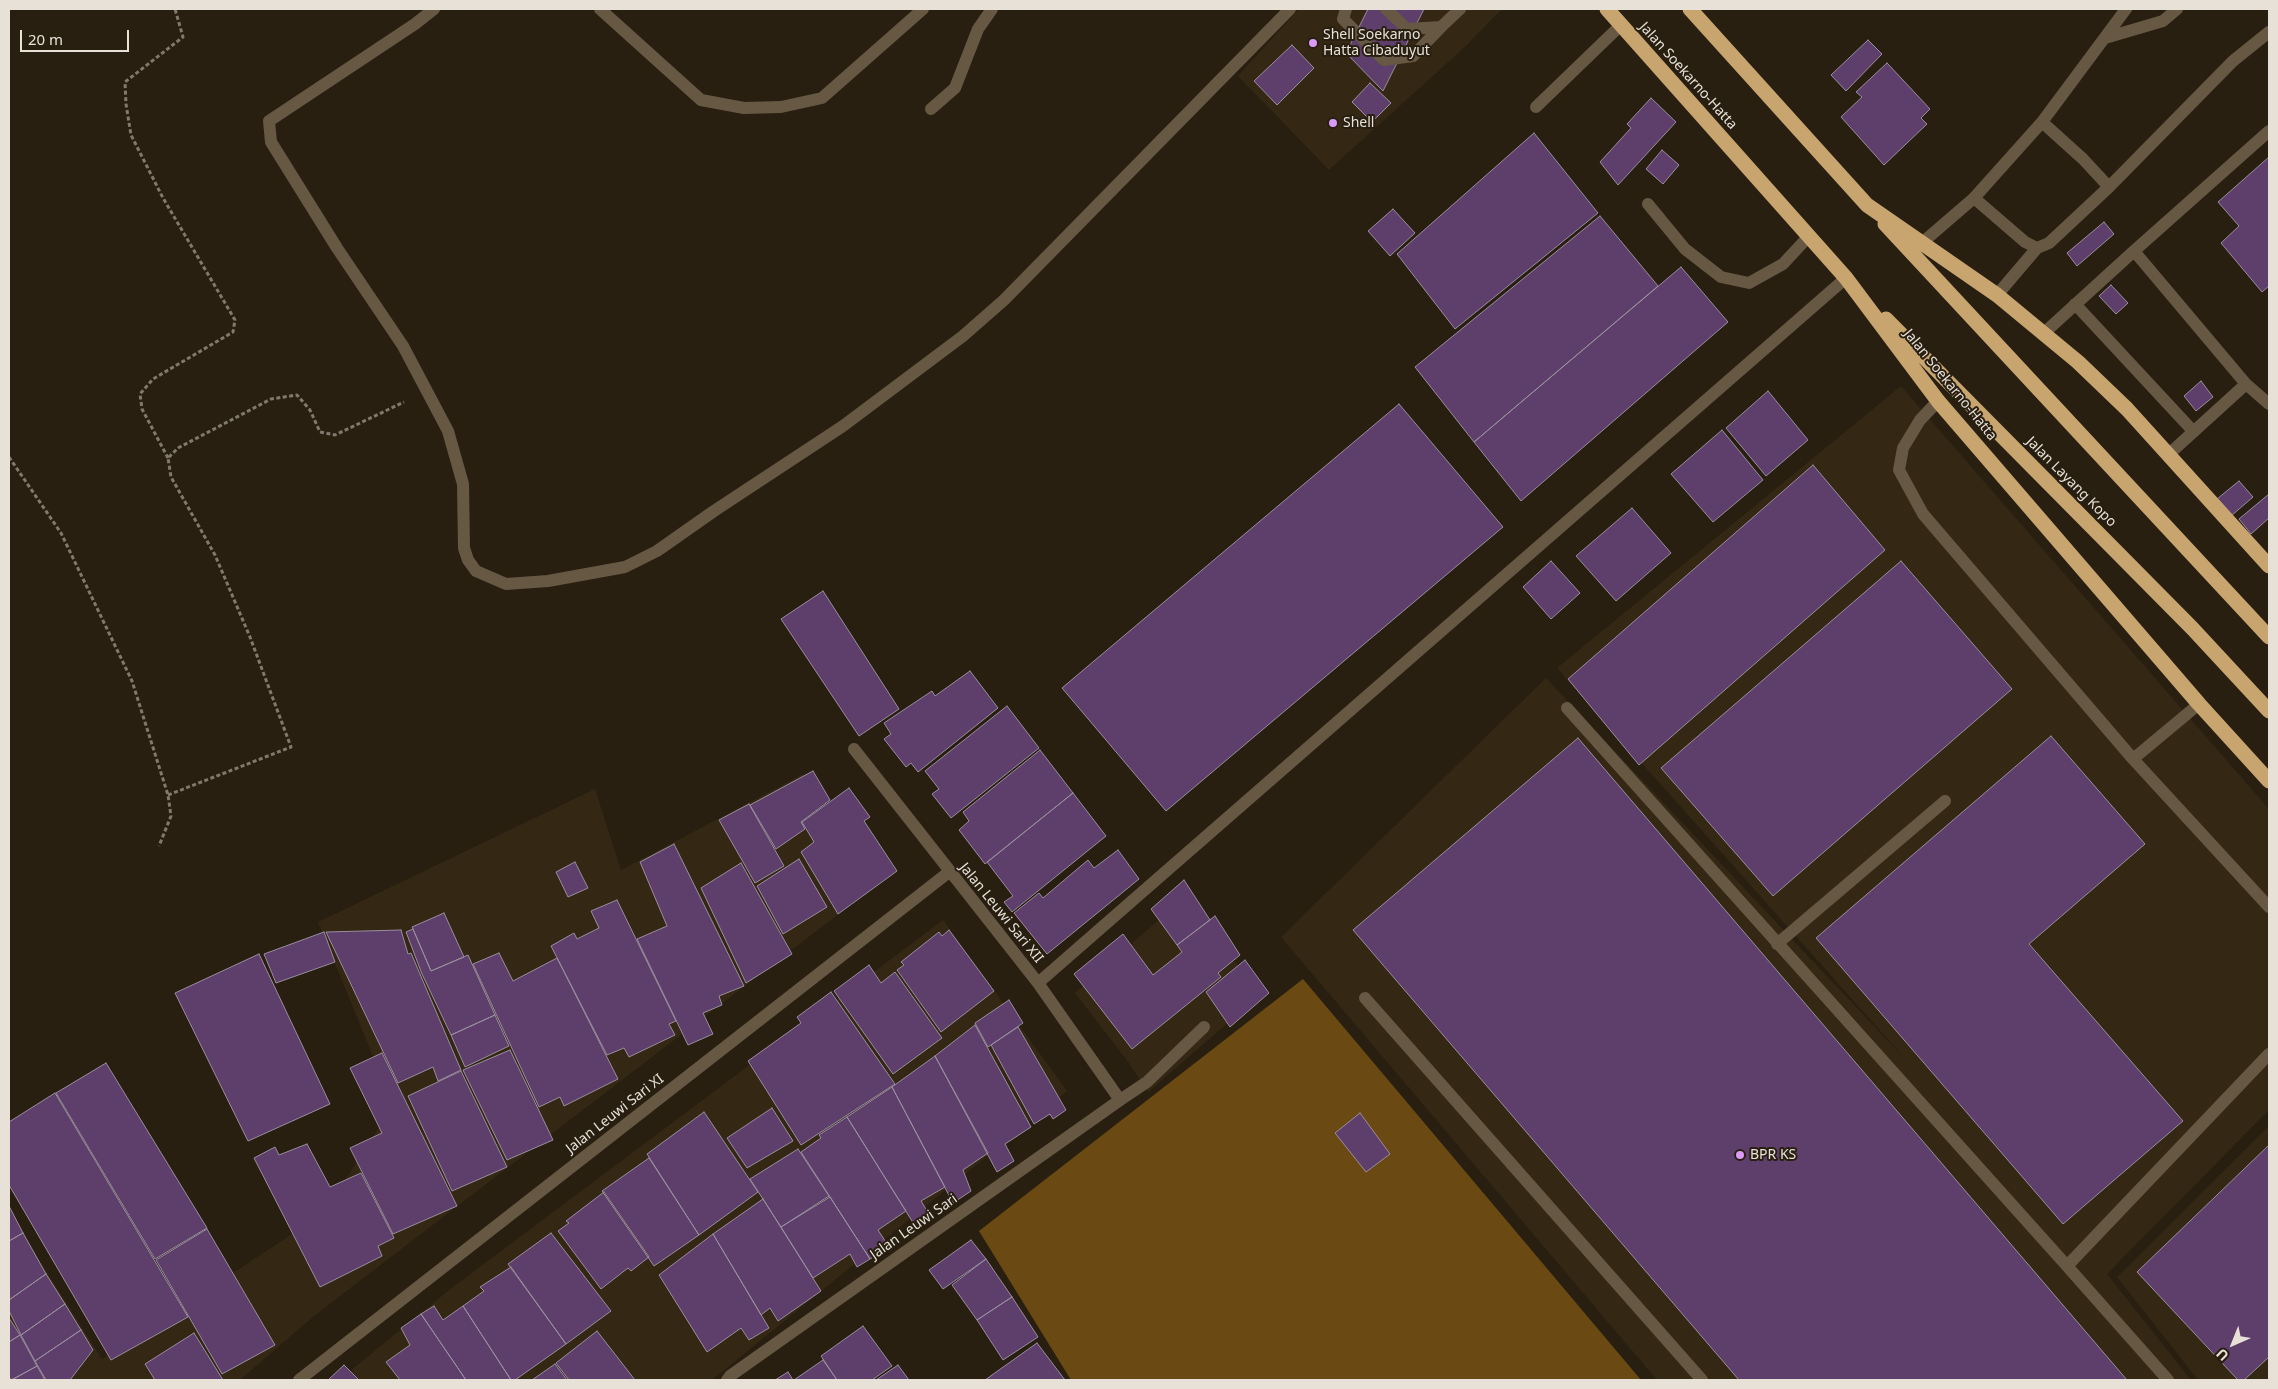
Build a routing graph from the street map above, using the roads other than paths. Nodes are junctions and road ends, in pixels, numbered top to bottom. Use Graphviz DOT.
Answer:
graph roads {
  1 [pos="434,9"];
  2 [pos="600,9"];
  3 [pos="923,9"];
  4 [pos="992,9"];
  5 [pos="1290,9"];
  6 [pos="1346,9"];
  7 [pos="1386,9"];
  8 [pos="1460,9"];
  9 [pos="1607,9"];
  10 [pos="1690,9"];
  11 [pos="2126,9"];
  12 [pos="2177,9"];
  13 [pos="1621,25"];
  14 [pos="1441,27"];
  15 [pos="2269,32"];
  16 [pos="2105,38"];
  17 [pos="1536,107"];
  18 [pos="931,109"];
  19 [pos="2042,122"];
  20 [pos="2269,131"];
  21 [pos="2109,187"];
  22 [pos="1974,198"];
  23 [pos="1648,204"];
  24 [pos="1867,205"];
  25 [pos="1809,236"];
  26 [pos="1923,242"];
  27 [pos="2036,248"];
  28 [pos="2134,251"];
  29 [pos="1846,278"];
  30 [pos="1997,295"];
  31 [pos="2074,304"];
  32 [pos="2044,332"];
  33 [pos="2246,384"];
  34 [pos="1938,401"];
  35 [pos="2269,404"];
  36 [pos="2193,431"];
  37 [pos="2170,454"];
  38 [pos="2269,566"];
  39 [pos="2269,637"];
  40 [pos="2199,704"];
  41 [pos="1567,708"];
  42 [pos="2269,711"];
  43 [pos="854,749"];
  44 [pos="2132,759"];
  45 [pos="2269,781"];
  46 [pos="1945,801"];
  47 [pos="949,872"];
  48 [pos="2269,907"];
  49 [pos="1777,944"];
  50 [pos="1038,983"];
  51 [pos="1365,998"];
  52 [pos="1204,1026"];
  53 [pos="2269,1054"];
  54 [pos="1120,1100"];
  55 [pos="2067,1266"];
  56 [pos="299,1380"];
  57 [pos="727,1380"];
  58 [pos="1702,1380"];
  59 [pos="2168,1380"];
  1 -- 5 [label="street"];
  2 -- 3 [label="street"];
  4 -- 18 [label="street"];
  6 -- 14 [label="street"];
  7 -- 14 [label="street"];
  8 -- 14 [label="street"];
  9 -- 13 [label="highway, Jalan Soekarno-Hatta"];
  10 -- 24 [label="highway"];
  11 -- 16 [label="street"];
  12 -- 16 [label="street"];
  13 -- 17 [label="street"];
  13 -- 25 [label="highway, Jalan Soekarno-Hatta"];
  15 -- 21 [label="street"];
  16 -- 19 [label="street"];
  19 -- 21 [label="street"];
  19 -- 22 [label="street"];
  20 -- 28 [label="street"];
  21 -- 27 [label="street"];
  22 -- 26 [label="street"];
  22 -- 27 [label="street"];
  23 -- 25 [label="street"];
  24 -- 26 [label="highway"];
  24 -- 39 [label="highway"];
  25 -- 29 [label="highway, Jalan Soekarno-Hatta"];
  26 -- 30 [label="highway"];
  27 -- 30 [label="street"];
  28 -- 31 [label="street"];
  28 -- 33 [label="street"];
  29 -- 34 [label="highway, Jalan Soekarno-Hatta"];
  29 -- 42 [label="highway, Jalan Layang Kopo"];
  29 -- 50 [label="street"];
  30 -- 32 [label="highway"];
  31 -- 32 [label="street"];
  31 -- 36 [label="street"];
  32 -- 37 [label="highway"];
  33 -- 35 [label="street"];
  33 -- 36 [label="street"];
  34 -- 40 [label="highway, Jalan Soekarno-Hatta"];
  34 -- 44 [label="street"];
  36 -- 37 [label="street"];
  37 -- 38 [label="highway"];
  40 -- 44 [label="street"];
  40 -- 45 [label="highway, Jalan Soekarno-Hatta"];
  41 -- 49 [label="street"];
  43 -- 47 [label="street, Jalan Leuwi Sari XII"];
  44 -- 48 [label="street"];
  46 -- 49 [label="street"];
  47 -- 50 [label="street, Jalan Leuwi Sari XII"];
  47 -- 56 [label="street, Jalan Leuwi Sari XI"];
  49 -- 55 [label="street"];
  50 -- 54 [label="street, Jalan Leuwi Sari XII"];
  51 -- 58 [label="street"];
  52 -- 54 [label="street, Jalan Leuwi Sari"];
  53 -- 55 [label="street"];
  54 -- 57 [label="street, Jalan Leuwi Sari"];
  55 -- 59 [label="street"];
}
